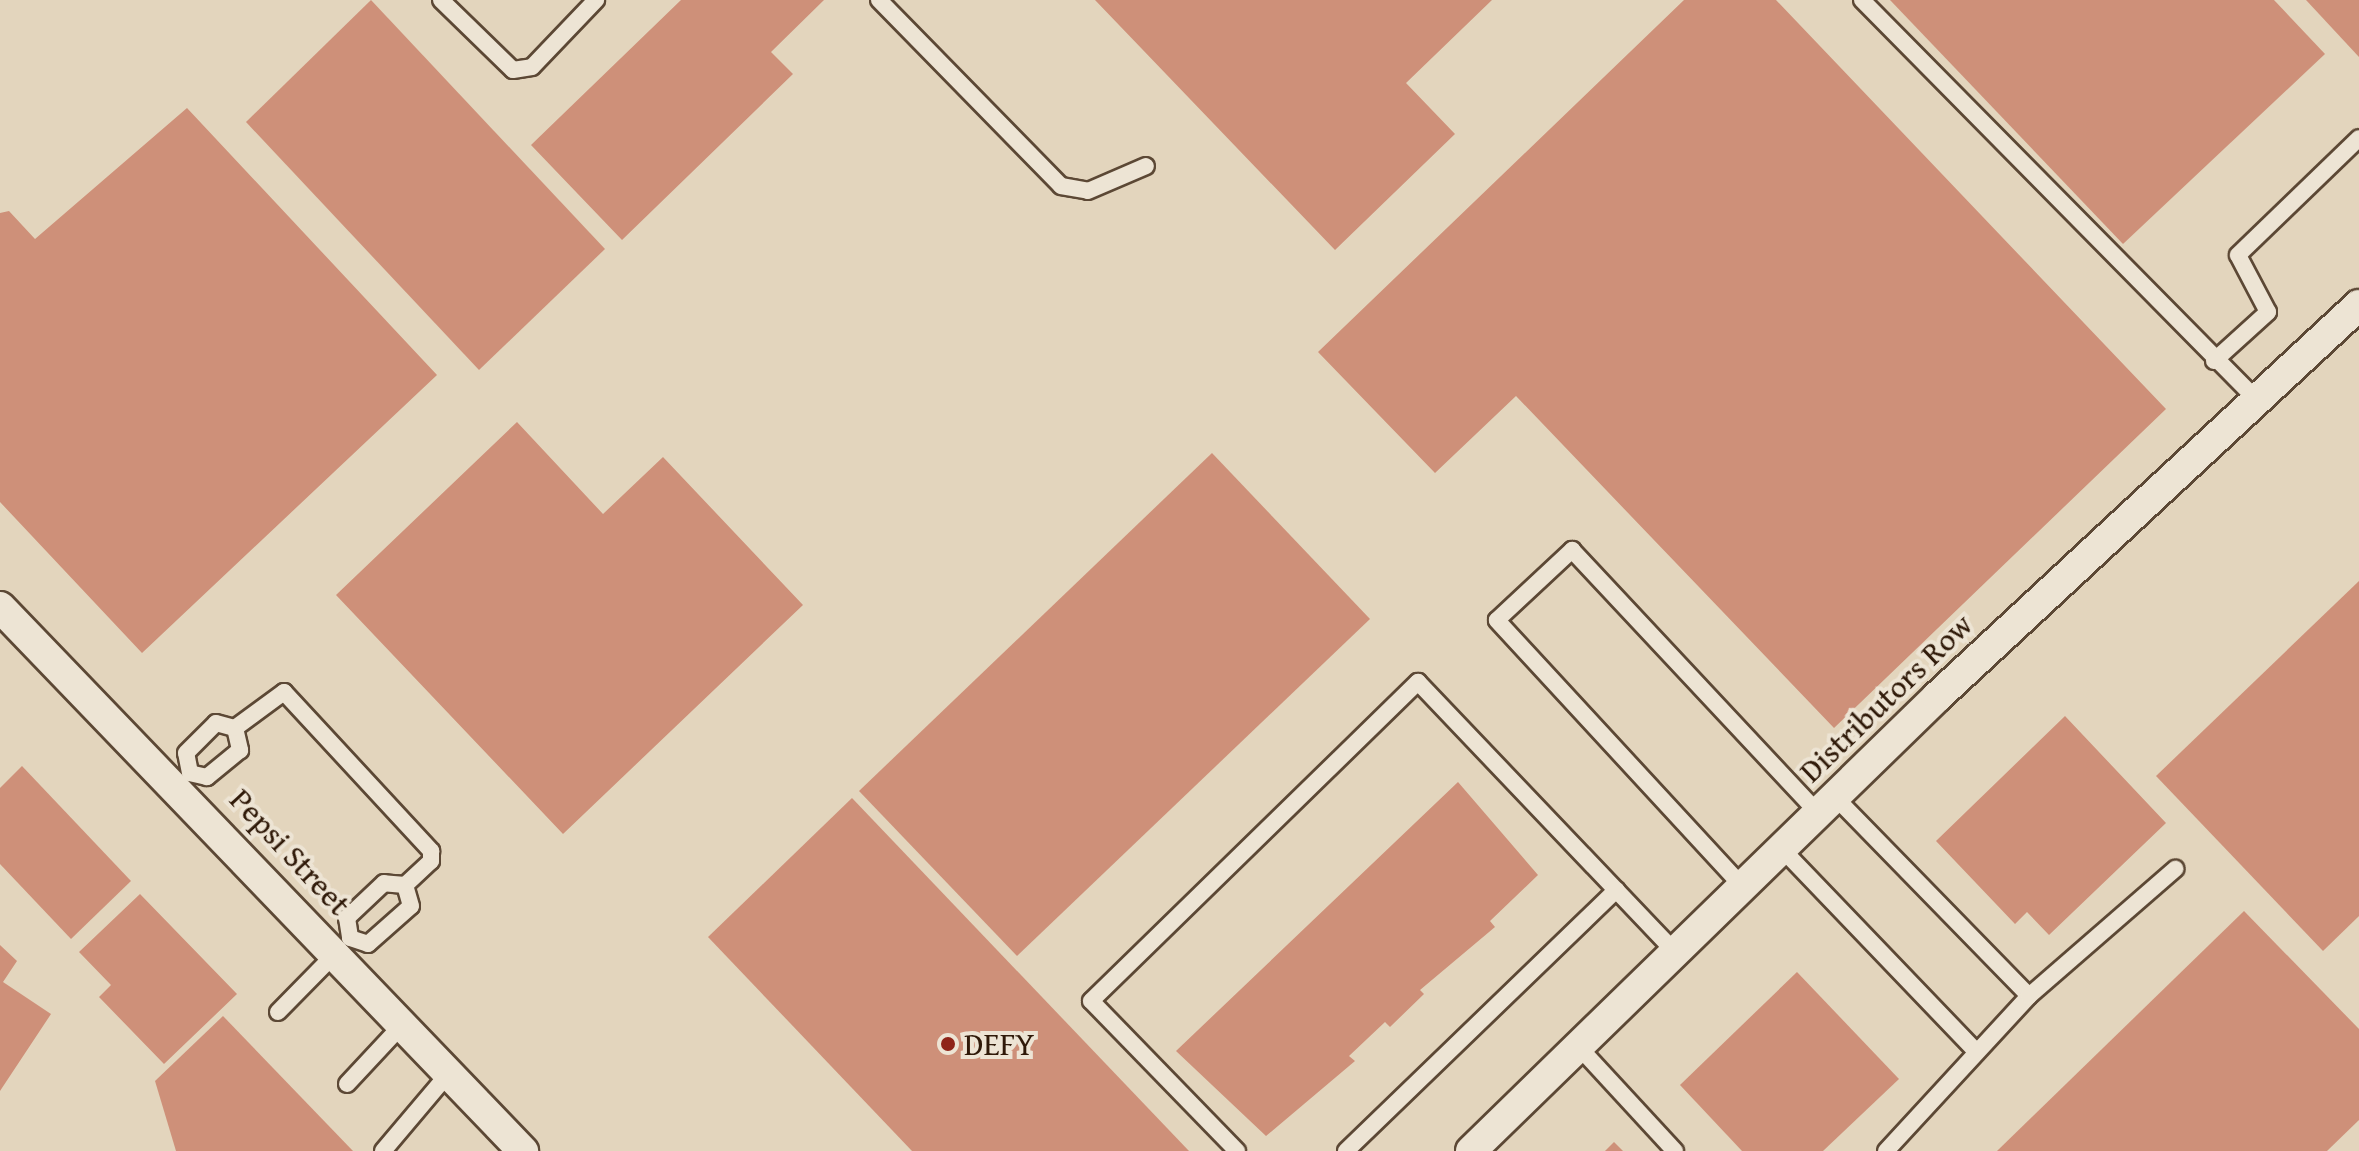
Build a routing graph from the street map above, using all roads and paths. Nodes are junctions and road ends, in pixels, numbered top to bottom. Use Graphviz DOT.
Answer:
graph roads {
  1 [pos="596,0"];
  2 [pos="879,0"];
  3 [pos="1862,0"];
  4 [pos="445,1"];
  5 [pos="2359,138"];
  6 [pos="1146,166"];
  7 [pos="2359,305"];
  8 [pos="2214,361"];
  9 [pos="2257,400"];
  10 [pos="0,607"];
  11 [pos="235,728"];
  12 [pos="184,779"];
  13 [pos="1827,805"];
  14 [pos="1782,849"];
  15 [pos="2175,869"];
  16 [pos="405,885"];
  17 [pos="1743,887"];
  18 [pos="1616,890"];
  19 [pos="343,945"];
  20 [pos="1675,952"];
  21 [pos="2029,996"];
  22 [pos="278,1012"];
  23 [pos="403,1024"];
  24 [pos="1578,1046"];
  25 [pos="1976,1051"];
  26 [pos="449,1073"];
  27 [pos="347,1084"];
  28 [pos="383,1151"];
  29 [pos="523,1151"];
  30 [pos="1237,1151"];
  31 [pos="1346,1151"];
  32 [pos="1471,1151"];
  33 [pos="1675,1151"];
  34 [pos="1886,1151"];
  1 -- 4 [label="lane"];
  2 -- 6 [label="lane"];
  3 -- 8 [label="lane"];
  5 -- 8 [label="lane"];
  7 -- 9 [label="street, Distributors Row"];
  8 -- 9 [label="lane"];
  9 -- 13 [label="street, Distributors Row"];
  10 -- 12 [label="street, Pepsi Street"];
  11 -- 12 [label="lane"];
  11 -- 12 [label="lane"];
  11 -- 16 [label="lane"];
  12 -- 19 [label="street, Pepsi Street"];
  13 -- 14 [label="street, Distributors Row"];
  13 -- 17 [label="lane"];
  13 -- 21 [label="lane"];
  14 -- 17 [label="street, Distributors Row"];
  14 -- 25 [label="lane"];
  15 -- 21 [label="lane"];
  16 -- 19 [label="lane"];
  16 -- 19 [label="lane"];
  17 -- 20 [label="street, Distributors Row"];
  18 -- 20 [label="lane"];
  18 -- 30 [label="lane"];
  18 -- 31 [label="lane"];
  19 -- 22 [label="lane"];
  19 -- 23 [label="street, Pepsi Street"];
  20 -- 24 [label="street, Distributors Row"];
  21 -- 25 [label="lane"];
  23 -- 26 [label="street, Pepsi Street"];
  23 -- 27 [label="lane"];
  24 -- 32 [label="street, Distributors Row"];
  24 -- 33 [label="lane"];
  25 -- 34 [label="lane"];
  26 -- 28 [label="lane"];
  26 -- 29 [label="street, Pepsi Street"];
}
